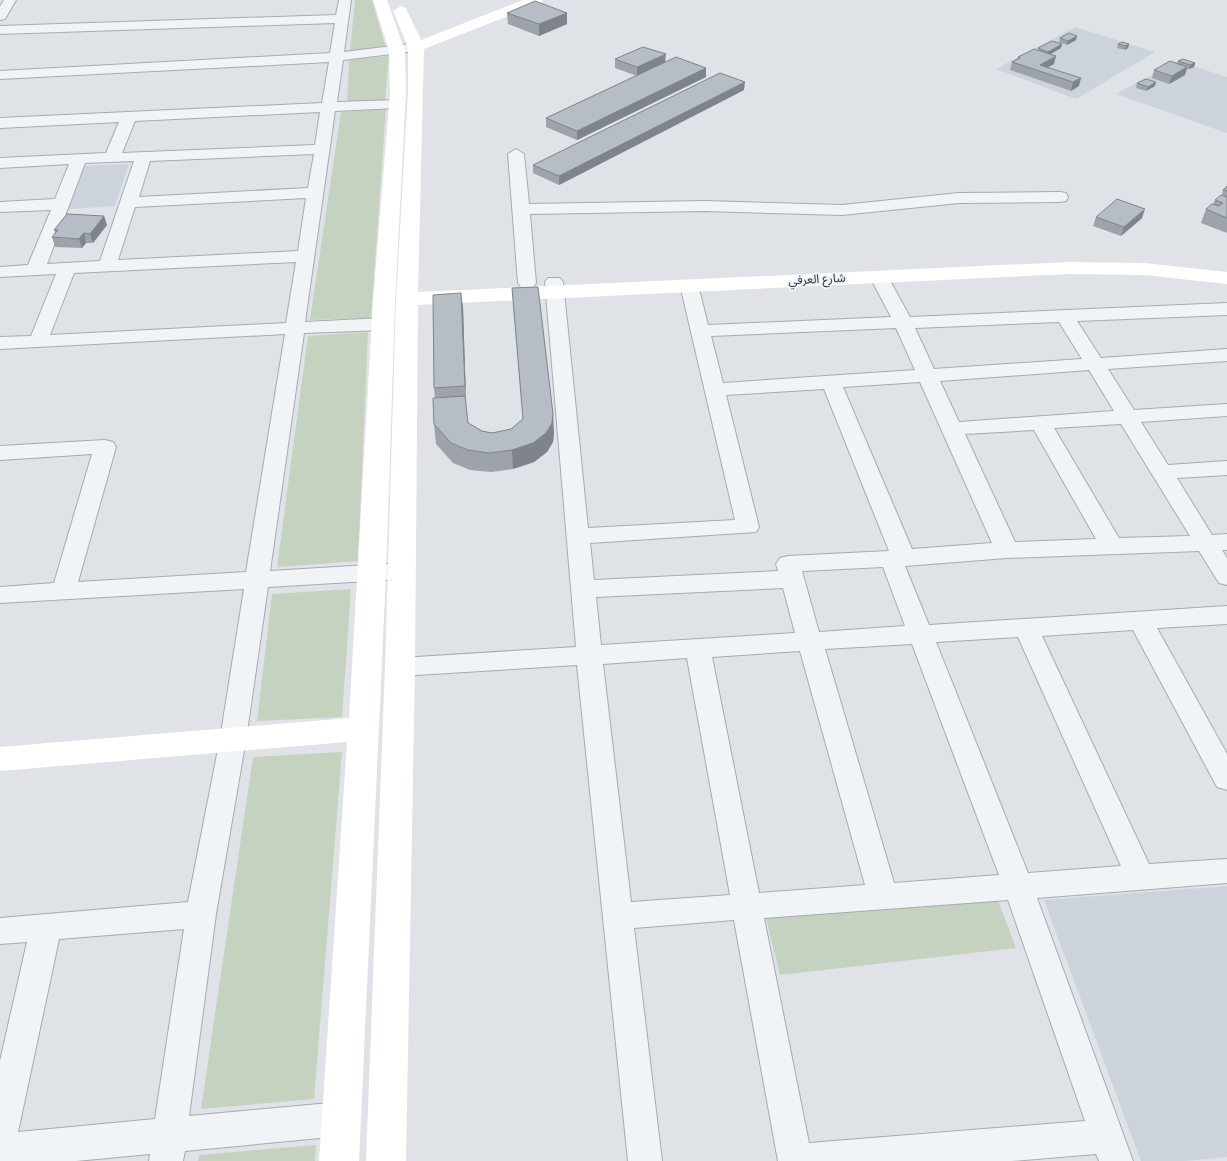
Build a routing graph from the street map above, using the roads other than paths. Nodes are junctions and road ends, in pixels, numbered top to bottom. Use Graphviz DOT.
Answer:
graph roads {
  1 [pos="10,0"];
  2 [pos="345,0"];
  3 [pos="380,0"];
  4 [pos="397,0"];
  5 [pos="536,0"];
  6 [pos="0,16"];
  7 [pos="342,18"];
  8 [pos="0,30"];
  9 [pos="407,49"];
  10 [pos="337,57"];
  11 [pos="0,75"];
  12 [pos="397,104"];
  13 [pos="330,108"];
  14 [pos="129,117"];
  15 [pos="0,124"];
  16 [pos="324,150"];
  17 [pos="516,154"];
  18 [pos="144,156"];
  19 [pos="112,158"];
  20 [pos="79,159"];
  21 [pos="0,163"];
  22 [pos="317,193"];
  23 [pos="1060,197"];
  24 [pos="129,202"];
  25 [pos="61,204"];
  26 [pos="0,207"];
  27 [pos="521,209"];
  28 [pos="306,256"];
  29 [pos="107,267"];
  30 [pos="1227,268"];
  31 [pos="67,269"];
  32 [pos="35,270"];
  33 [pos="0,272"];
  34 [pos="879,277"];
  35 [pos="1227,278"];
  36 [pos="527,283"];
  37 [pos="689,285"];
  38 [pos="555,286"];
  39 [pos="407,294"];
  40 [pos="1227,309"];
  41 [pos="1064,316"];
  42 [pos="903,322"];
  43 [pos="383,324"];
  44 [pos="294,328"];
  45 [pos="701,331"];
  46 [pos="38,341"];
  47 [pos="0,343"];
  48 [pos="1227,355"];
  49 [pos="1095,364"];
  50 [pos="928,376"];
  51 [pos="831,382"];
  52 [pos="715,390"];
  53 [pos="1227,410"];
  54 [pos="1127,416"];
  55 [pos="1040,422"];
  56 [pos="950,429"];
  57 [pos="0,453"];
  58 [pos="1227,468"];
  59 [pos="1162,472"];
  60 [pos="578,536"];
  61 [pos="1216,542"];
  62 [pos="1112,546"];
  63 [pos="1007,550"];
  64 [pos="897,558"];
  65 [pos="402,571"];
  66 [pos="372,574"];
  67 [pos="1227,577"];
  68 [pos="792,579"];
  69 [pos="257,580"];
  70 [pos="583,589"];
  71 [pos="64,592"];
  72 [pos="0,595"];
  73 [pos="1227,615"];
  74 [pos="1140,621"];
  75 [pos="1026,628"];
  76 [pos="920,634"];
  77 [pos="810,642"];
  78 [pos="698,648"];
  79 [pos="589,655"];
  80 [pos="400,667"];
  81 [pos="363,729"];
  82 [pos="233,739"];
  83 [pos="0,759"];
  84 [pos="1227,779"];
  85 [pos="1227,871"];
  86 [pos="1140,877"];
  87 [pos="1018,886"];
  88 [pos="883,896"];
  89 [pos="746,906"];
  90 [pos="201,914"];
  91 [pos="618,916"];
  92 [pos="46,927"];
  93 [pos="0,931"];
  94 [pos="341,1119"];
  95 [pos="0,1136"];
  96 [pos="168,1148"];
  97 [pos="1111,1149"];
  98 [pos="0,1151"];
  99 [pos="339,1161"];
  100 [pos="386,1161"];
  101 [pos="645,1161"];
  102 [pos="796,1161"];
  103 [pos="802,1161"];
  1 -- 6 [label="street"];
  2 -- 7 [label="street"];
  3 -- 9 [label="main road"];
  4 -- 9 [label="main road"];
  5 -- 9 [label="main road"];
  7 -- 8 [label="street"];
  7 -- 10 [label="street"];
  9 -- 10 [label="street"];
  9 -- 12 [label="main road"];
  9 -- 39 [label="main road"];
  10 -- 11 [label="street"];
  10 -- 13 [label="street"];
  12 -- 13 [label="street"];
  12 -- 43 [label="main road"];
  13 -- 14 [label="street"];
  13 -- 16 [label="street"];
  14 -- 15 [label="street"];
  14 -- 19 [label="street"];
  16 -- 18 [label="street"];
  16 -- 22 [label="street"];
  17 -- 27 [label="street"];
  18 -- 19 [label="street"];
  18 -- 24 [label="street"];
  19 -- 20 [label="street"];
  20 -- 21 [label="street"];
  20 -- 25 [label="street"];
  22 -- 24 [label="street"];
  22 -- 28 [label="street"];
  23 -- 27 [label="street"];
  24 -- 29 [label="street"];
  25 -- 26 [label="street"];
  25 -- 32 [label="street"];
  27 -- 36 [label="street"];
  28 -- 29 [label="street"];
  28 -- 44 [label="street"];
  29 -- 31 [label="street"];
  30 -- 38 [label="main road, شارع العرفي"];
  31 -- 32 [label="street"];
  31 -- 46 [label="street"];
  32 -- 33 [label="street"];
  34 -- 35 [label="main road, شارع العرفي"];
  34 -- 37 [label="main road, شارع العرفي"];
  34 -- 42 [label="street"];
  36 -- 38 [label="main road, شارع العرفي"];
  36 -- 39 [label="main road, شارع العرفي"];
  37 -- 38 [label="main road, شارع العرفي"];
  37 -- 45 [label="street"];
  38 -- 39 [label="main road, شارع العرفي"];
  38 -- 60 [label="street"];
  39 -- 65 [label="main road"];
  40 -- 41 [label="street"];
  41 -- 42 [label="street"];
  41 -- 49 [label="street"];
  42 -- 45 [label="street"];
  42 -- 50 [label="street"];
  43 -- 44 [label="street"];
  43 -- 66 [label="main road"];
  44 -- 46 [label="street"];
  44 -- 69 [label="street"];
  45 -- 52 [label="street"];
  46 -- 47 [label="street"];
  48 -- 49 [label="street"];
  49 -- 50 [label="street"];
  49 -- 54 [label="street"];
  50 -- 51 [label="street"];
  50 -- 56 [label="street"];
  51 -- 52 [label="street"];
  51 -- 64 [label="street"];
  52 -- 60 [label="street"];
  53 -- 54 [label="street"];
  54 -- 55 [label="street"];
  54 -- 59 [label="street"];
  55 -- 56 [label="street"];
  55 -- 62 [label="street"];
  56 -- 63 [label="street"];
  57 -- 71 [label="street"];
  58 -- 59 [label="street"];
  59 -- 61 [label="street"];
  60 -- 70 [label="street"];
  61 -- 62 [label="street"];
  61 -- 67 [label="street"];
  62 -- 63 [label="street"];
  63 -- 64 [label="street"];
  64 -- 68 [label="street"];
  64 -- 76 [label="street"];
  65 -- 66 [label="street"];
  65 -- 80 [label="main road"];
  66 -- 69 [label="street"];
  66 -- 81 [label="main road"];
  68 -- 70 [label="street"];
  68 -- 77 [label="street"];
  69 -- 71 [label="street"];
  69 -- 82 [label="street"];
  70 -- 79 [label="street"];
  71 -- 72 [label="street"];
  73 -- 74 [label="street"];
  74 -- 75 [label="street"];
  74 -- 84 [label="street"];
  75 -- 76 [label="street"];
  75 -- 86 [label="street"];
  76 -- 77 [label="street"];
  76 -- 87 [label="street"];
  77 -- 78 [label="street"];
  77 -- 88 [label="street"];
  78 -- 79 [label="street"];
  78 -- 89 [label="street"];
  79 -- 80 [label="street"];
  79 -- 91 [label="street"];
  80 -- 100 [label="main road"];
  81 -- 82 [label="main road"];
  81 -- 94 [label="main road"];
  82 -- 83 [label="main road"];
  82 -- 90 [label="street"];
  85 -- 86 [label="street"];
  86 -- 87 [label="street"];
  87 -- 88 [label="street"];
  87 -- 97 [label="street"];
  88 -- 89 [label="street"];
  89 -- 91 [label="street"];
  89 -- 102 [label="street"];
  90 -- 92 [label="street"];
  90 -- 96 [label="street"];
  91 -- 101 [label="street"];
  92 -- 93 [label="street"];
  92 -- 95 [label="street"];
  94 -- 96 [label="street"];
  94 -- 99 [label="main road"];
  96 -- 98 [label="street"];
  97 -- 103 [label="street"];
}
